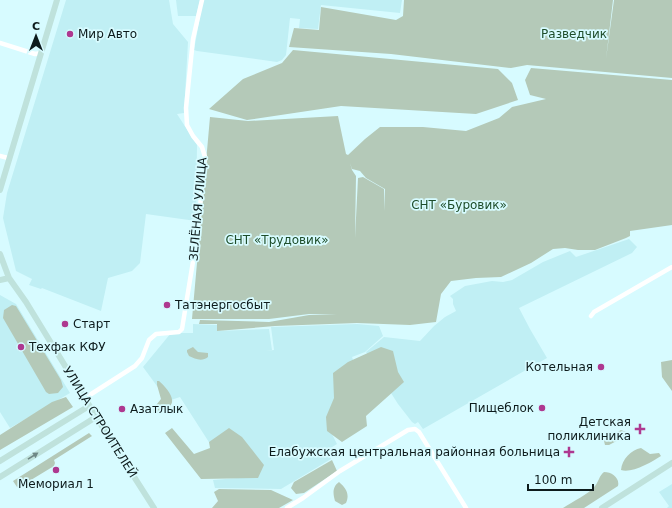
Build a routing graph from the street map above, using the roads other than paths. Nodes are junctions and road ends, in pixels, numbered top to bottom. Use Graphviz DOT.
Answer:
graph roads {
  1 [pos="57,0"];
  2 [pos="202,0"];
  3 [pos="0,44"];
  4 [pos="41,52"];
  5 [pos="0,156"];
  6 [pos="8,158"];
  7 [pos="0,190"];
  8 [pos="0,254"];
  9 [pos="672,268"];
  10 [pos="9,278"];
  11 [pos="0,280"];
  12 [pos="590,316"];
  13 [pos="85,398"];
  14 [pos="89,406"];
  15 [pos="96,417"];
  16 [pos="0,461"];
  17 [pos="672,464"];
  18 [pos="0,477"];
  19 [pos="154,508"];
  20 [pos="287,508"];
  21 [pos="466,508"];
  22 [pos="602,508"];
  1 -- 4 [label="street"];
  2 -- 13 [label="street, ЗЕЛЁНАЯ УЛИЦА"];
  3 -- 4 [label="street"];
  4 -- 6 [label="street"];
  5 -- 6 [label="street"];
  6 -- 7 [label="street"];
  8 -- 10 [label="street, УЛИЦА СТРОИТЕЛЕЙ"];
  9 -- 12 [label="street"];
  10 -- 11 [label="street"];
  10 -- 13 [label="street, УЛИЦА СТРОИТЕЛЕЙ"];
  13 -- 14 [label="street, УЛИЦА СТРОИТЕЛЕЙ"];
  14 -- 15 [label="street, УЛИЦА СТРОИТЕЛЕЙ"];
  14 -- 16 [label="street"];
  18 -- 15 [label="street, one-way"];
  15 -- 19 [label="street, УЛИЦА СТРОИТЕЛЕЙ"];
  17 -- 22 [label="street"];
  20 -- 21 [label="street"];
}
